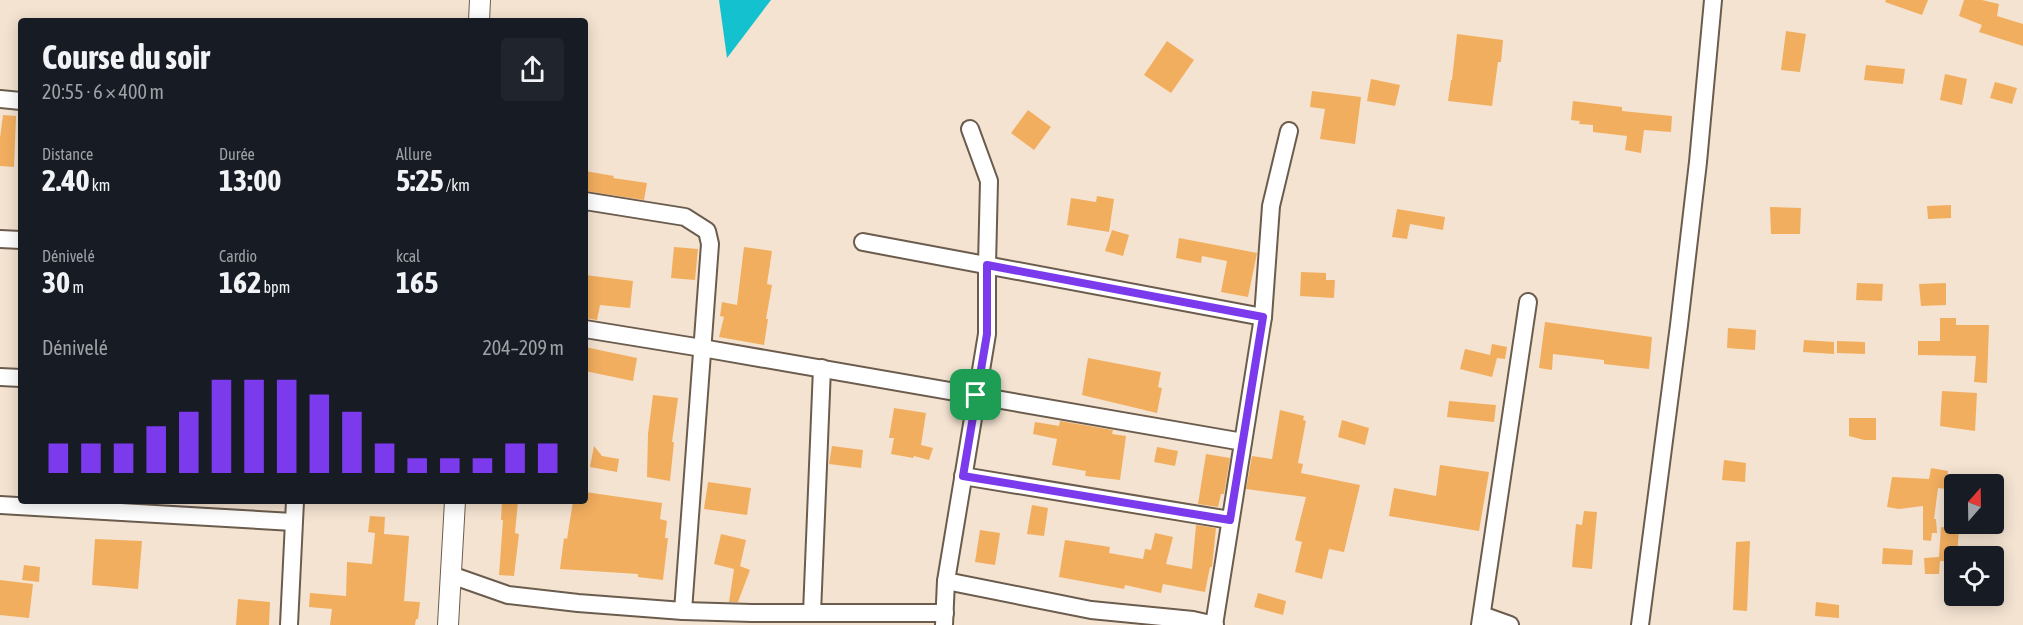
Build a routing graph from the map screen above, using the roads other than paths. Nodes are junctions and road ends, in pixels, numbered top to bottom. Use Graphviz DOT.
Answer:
graph roads {
  1 [pos="480,0"];
  2 [pos="1713,0"];
  3 [pos="479,18"];
  4 [pos="0,99"];
  5 [pos="18,101"];
  6 [pos="970,129"];
  7 [pos="1289,131"];
  8 [pos="588,201"];
  9 [pos="0,239"];
  10 [pos="18,240"];
  11 [pos="863,242"];
  12 [pos="987,265"];
  13 [pos="1528,302"];
  14 [pos="1263,317"];
  15 [pos="588,329"];
  16 [pos="702,348"];
  17 [pos="822,368"];
  18 [pos="0,377"];
  19 [pos="18,378"];
  20 [pos="976,395"];
  21 [pos="1243,442"];
  22 [pos="963,476"];
  23 [pos="295,504"];
  24 [pos="455,504"];
  25 [pos="0,505"];
  26 [pos="1230,520"];
  27 [pos="293,522"];
  28 [pos="451,575"];
  29 [pos="946,581"];
  30 [pos="683,611"];
  31 [pos="812,613"];
  32 [pos="1090,618"];
  33 [pos="944,619"];
  34 [pos="1481,620"];
  35 [pos="289,625"];
  36 [pos="448,625"];
  37 [pos="1214,625"];
  38 [pos="1510,625"];
  39 [pos="1640,625"];
  1 -- 3 [label="street"];
  2 -- 39 [label="street"];
  4 -- 5 [label="street"];
  6 -- 12 [label="street"];
  7 -- 14 [label="street"];
  8 -- 16 [label="street"];
  9 -- 10 [label="street"];
  11 -- 12 [label="street"];
  12 -- 14 [label="street"];
  12 -- 20 [label="street"];
  13 -- 34 [label="street"];
  14 -- 21 [label="street"];
  15 -- 16 [label="street"];
  16 -- 17 [label="street"];
  16 -- 30 [label="street"];
  17 -- 20 [label="street"];
  17 -- 31 [label="street"];
  18 -- 19 [label="street"];
  20 -- 21 [label="street"];
  20 -- 22 [label="street"];
  21 -- 26 [label="street"];
  22 -- 26 [label="street"];
  22 -- 29 [label="street"];
  23 -- 27 [label="street"];
  24 -- 28 [label="street"];
  25 -- 27 [label="street"];
  26 -- 37 [label="street"];
  27 -- 35 [label="street"];
  28 -- 30 [label="street"];
  28 -- 36 [label="street"];
  29 -- 32 [label="street"];
  29 -- 33 [label="street"];
  30 -- 31 [label="street"];
  31 -- 33 [label="street"];
  32 -- 37 [label="street"];
  34 -- 38 [label="street"];
}
